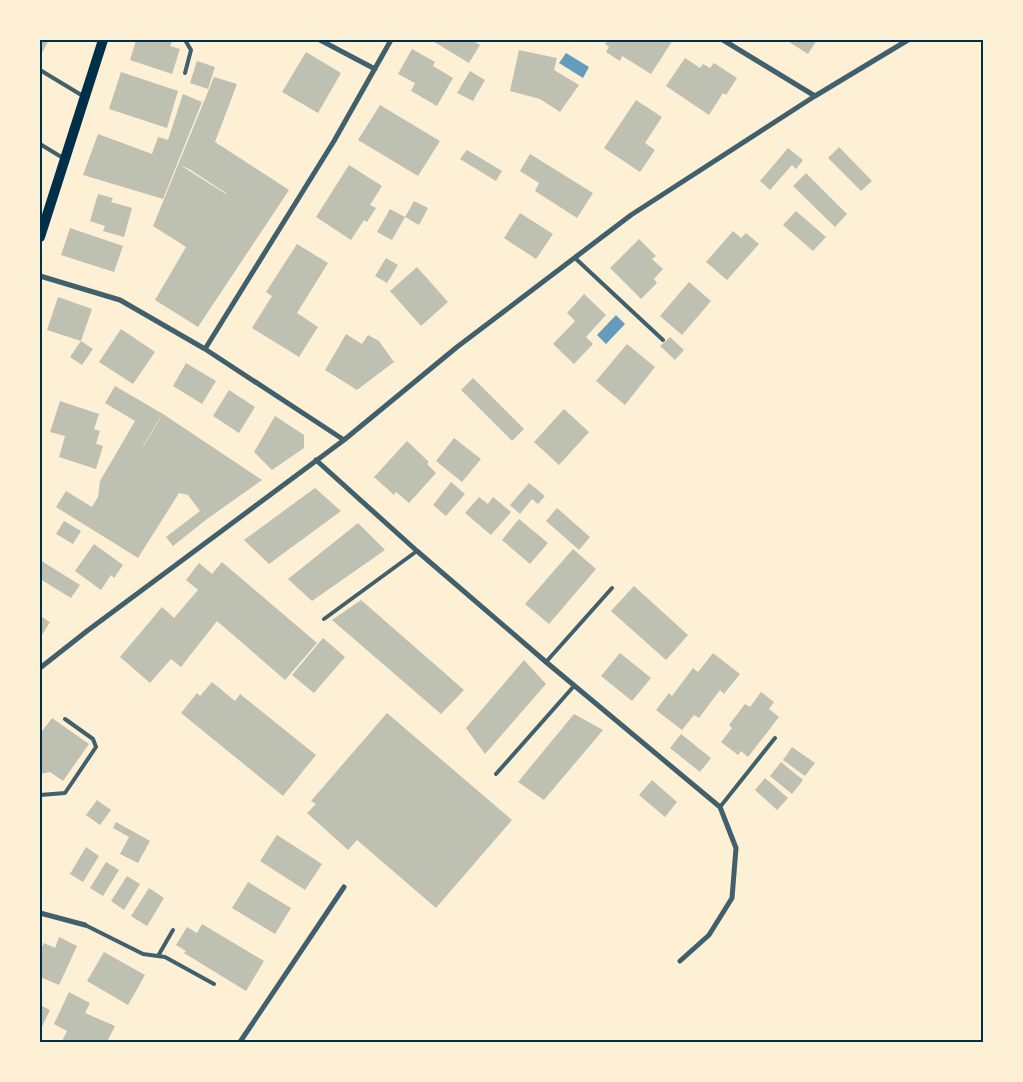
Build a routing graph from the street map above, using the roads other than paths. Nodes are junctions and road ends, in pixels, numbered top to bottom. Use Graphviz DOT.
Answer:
graph roads {
  1 [pos="103,40"];
  2 [pos="185,40"];
  3 [pos="320,40"];
  4 [pos="391,40"];
  5 [pos="722,40"];
  6 [pos="908,40"];
  7 [pos="375,69"];
  8 [pos="40,70"];
  9 [pos="185,73"];
  10 [pos="815,96"];
  11 [pos="85,97"];
  12 [pos="40,144"];
  13 [pos="65,159"];
  14 [pos="40,237"];
  15 [pos="575,258"];
  16 [pos="40,276"];
  17 [pos="663,340"];
  18 [pos="205,350"];
  19 [pos="344,440"];
  20 [pos="316,460"];
  21 [pos="417,551"];
  22 [pos="612,588"];
  23 [pos="324,620"];
  24 [pos="546,662"];
  25 [pos="40,668"];
  26 [pos="574,686"];
  27 [pos="65,719"];
  28 [pos="775,738"];
  29 [pos="496,774"];
  30 [pos="40,795"];
  31 [pos="720,807"];
  32 [pos="344,887"];
  33 [pos="40,913"];
  34 [pos="85,925"];
  35 [pos="173,930"];
  36 [pos="158,956"];
  37 [pos="680,961"];
  38 [pos="214,984"];
  39 [pos="240,1042"];
  1 -- 11 [label="main road"];
  2 -- 9 [label="lane"];
  3 -- 7 [label="street"];
  4 -- 7 [label="street"];
  5 -- 10 [label="street"];
  6 -- 10 [label="street"];
  7 -- 18 [label="street"];
  8 -- 11 [label="lane"];
  10 -- 15 [label="street"];
  11 -- 13 [label="main road"];
  12 -- 13 [label="lane"];
  13 -- 14 [label="main road"];
  15 -- 17 [label="lane"];
  15 -- 19 [label="street"];
  16 -- 18 [label="street"];
  18 -- 19 [label="street"];
  19 -- 20 [label="street"];
  20 -- 21 [label="street"];
  20 -- 25 [label="street"];
  21 -- 23 [label="lane"];
  21 -- 24 [label="street"];
  22 -- 24 [label="lane"];
  24 -- 26 [label="street"];
  26 -- 29 [label="lane"];
  26 -- 31 [label="street"];
  27 -- 30 [label="lane"];
  28 -- 31 [label="lane"];
  31 -- 37 [label="street"];
  32 -- 39 [label="street"];
  33 -- 34 [label="street"];
  34 -- 36 [label="lane"];
  35 -- 36 [label="lane"];
  36 -- 38 [label="lane"];
}
